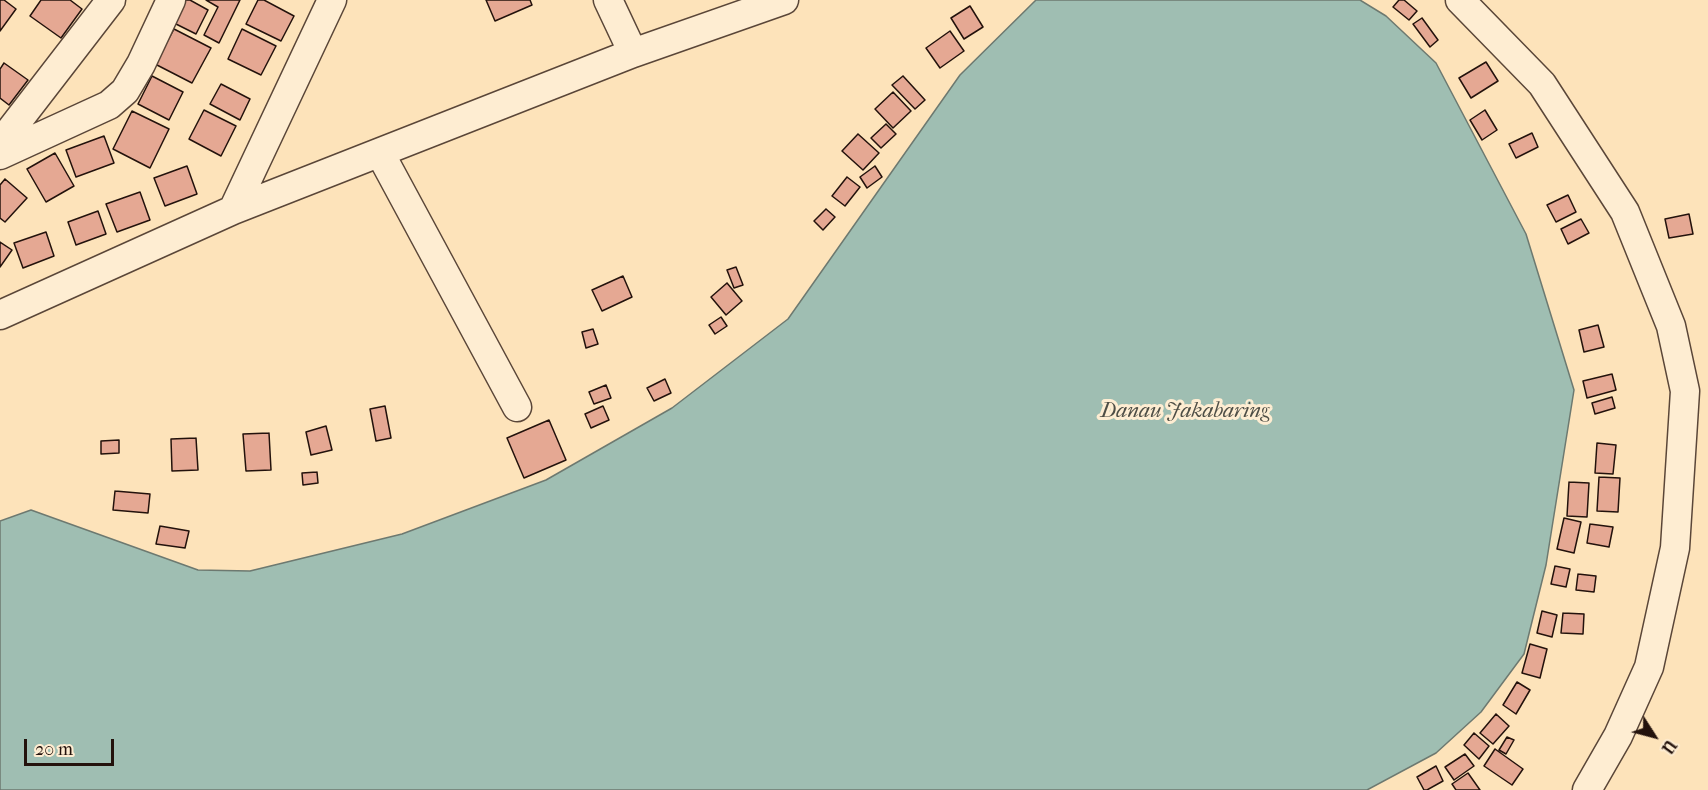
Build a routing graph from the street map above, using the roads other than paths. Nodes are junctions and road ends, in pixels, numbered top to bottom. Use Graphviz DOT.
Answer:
graph roads {
  1 [pos="111,0"];
  2 [pos="171,0"];
  3 [pos="332,0"];
  4 [pos="608,0"];
  5 [pos="784,0"];
  6 [pos="1460,0"];
  7 [pos="633,53"];
  8 [pos="0,144"];
  9 [pos="380,153"];
  10 [pos="0,155"];
  11 [pos="233,210"];
  12 [pos="0,315"];
  13 [pos="1697,392"];
  14 [pos="517,407"];
  15 [pos="1587,790"];
  1 -- 8 [label="street"];
  2 -- 10 [label="street"];
  3 -- 11 [label="street"];
  4 -- 7 [label="street"];
  5 -- 7 [label="street"];
  6 -- 13 [label="street"];
  7 -- 9 [label="street"];
  9 -- 11 [label="street"];
  9 -- 14 [label="street"];
  11 -- 12 [label="street"];
  13 -- 15 [label="street"];
}
